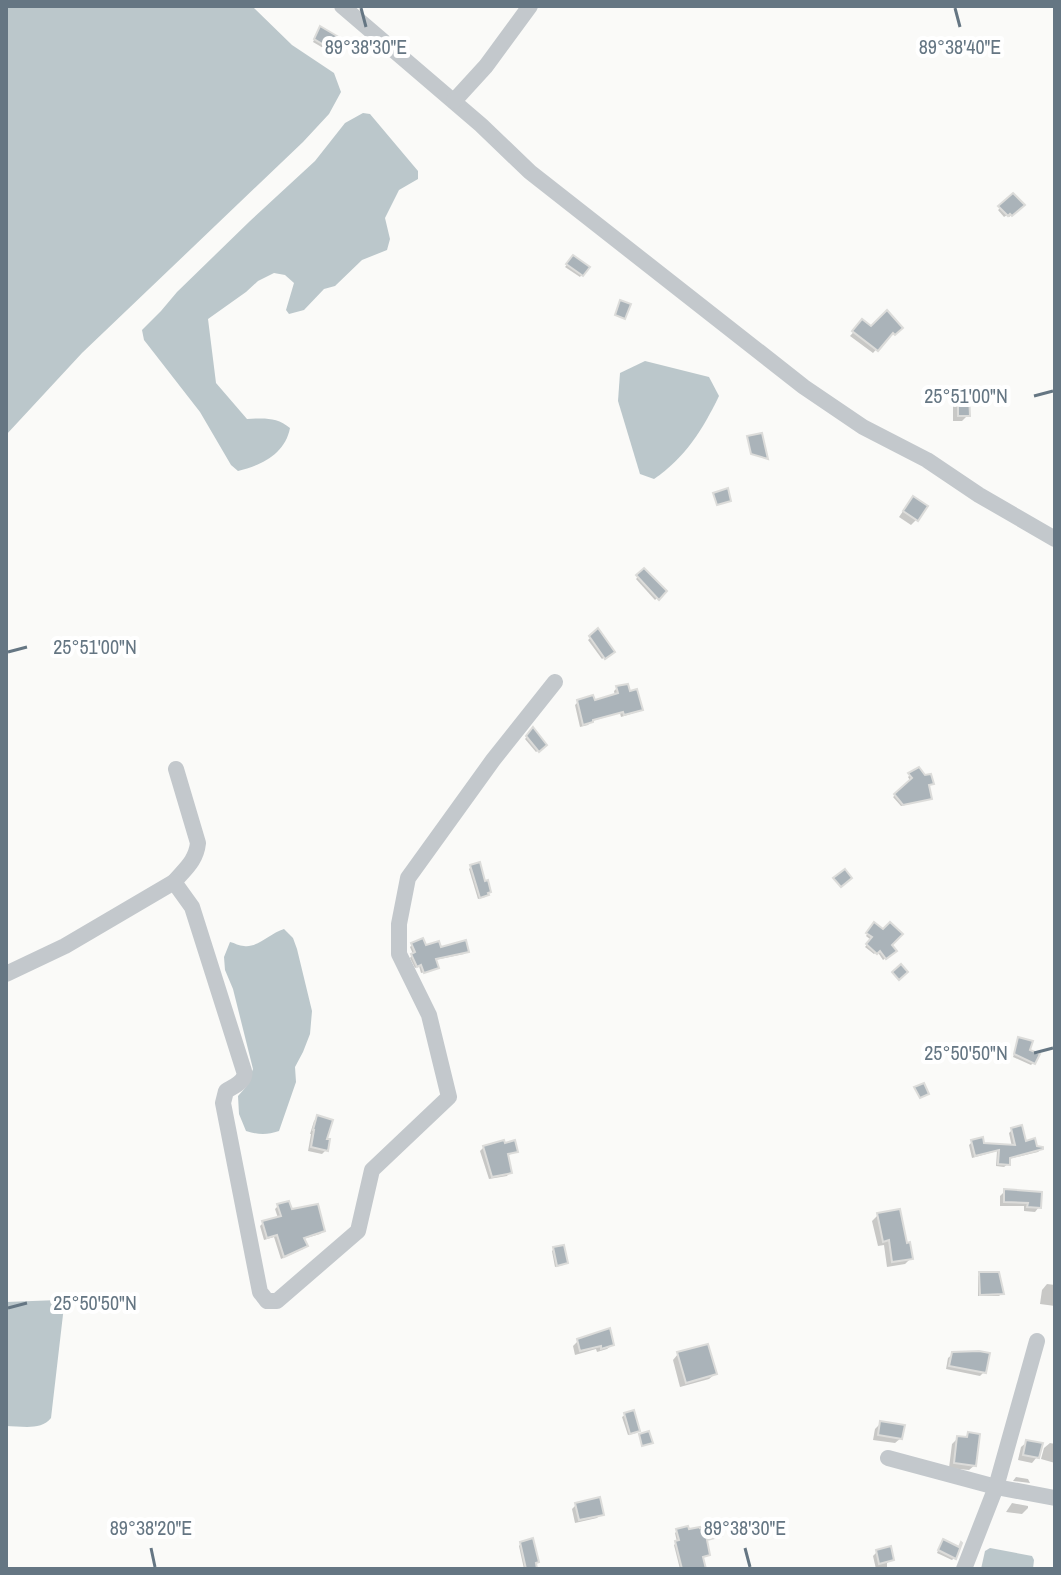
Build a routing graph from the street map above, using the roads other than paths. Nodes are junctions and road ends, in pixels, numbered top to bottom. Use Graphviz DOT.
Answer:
graph roads {
  1 [pos="342,6"];
  2 [pos="530,6"];
  3 [pos="454,101"];
  4 [pos="1055,539"];
  5 [pos="555,682"];
  6 [pos="176,769"];
  7 [pos="174,882"];
  8 [pos="6,974"];
  9 [pos="1037,1341"];
  10 [pos="888,1458"];
  11 [pos="996,1487"];
  12 [pos="1055,1498"];
  13 [pos="964,1569"];
  1 -- 3 [label="street"];
  2 -- 3 [label="street"];
  3 -- 4 [label="street"];
  5 -- 7 [label="street"];
  6 -- 7 [label="street"];
  7 -- 8 [label="street"];
  9 -- 11 [label="street"];
  10 -- 11 [label="street"];
  11 -- 12 [label="street"];
  11 -- 13 [label="street"];
}
